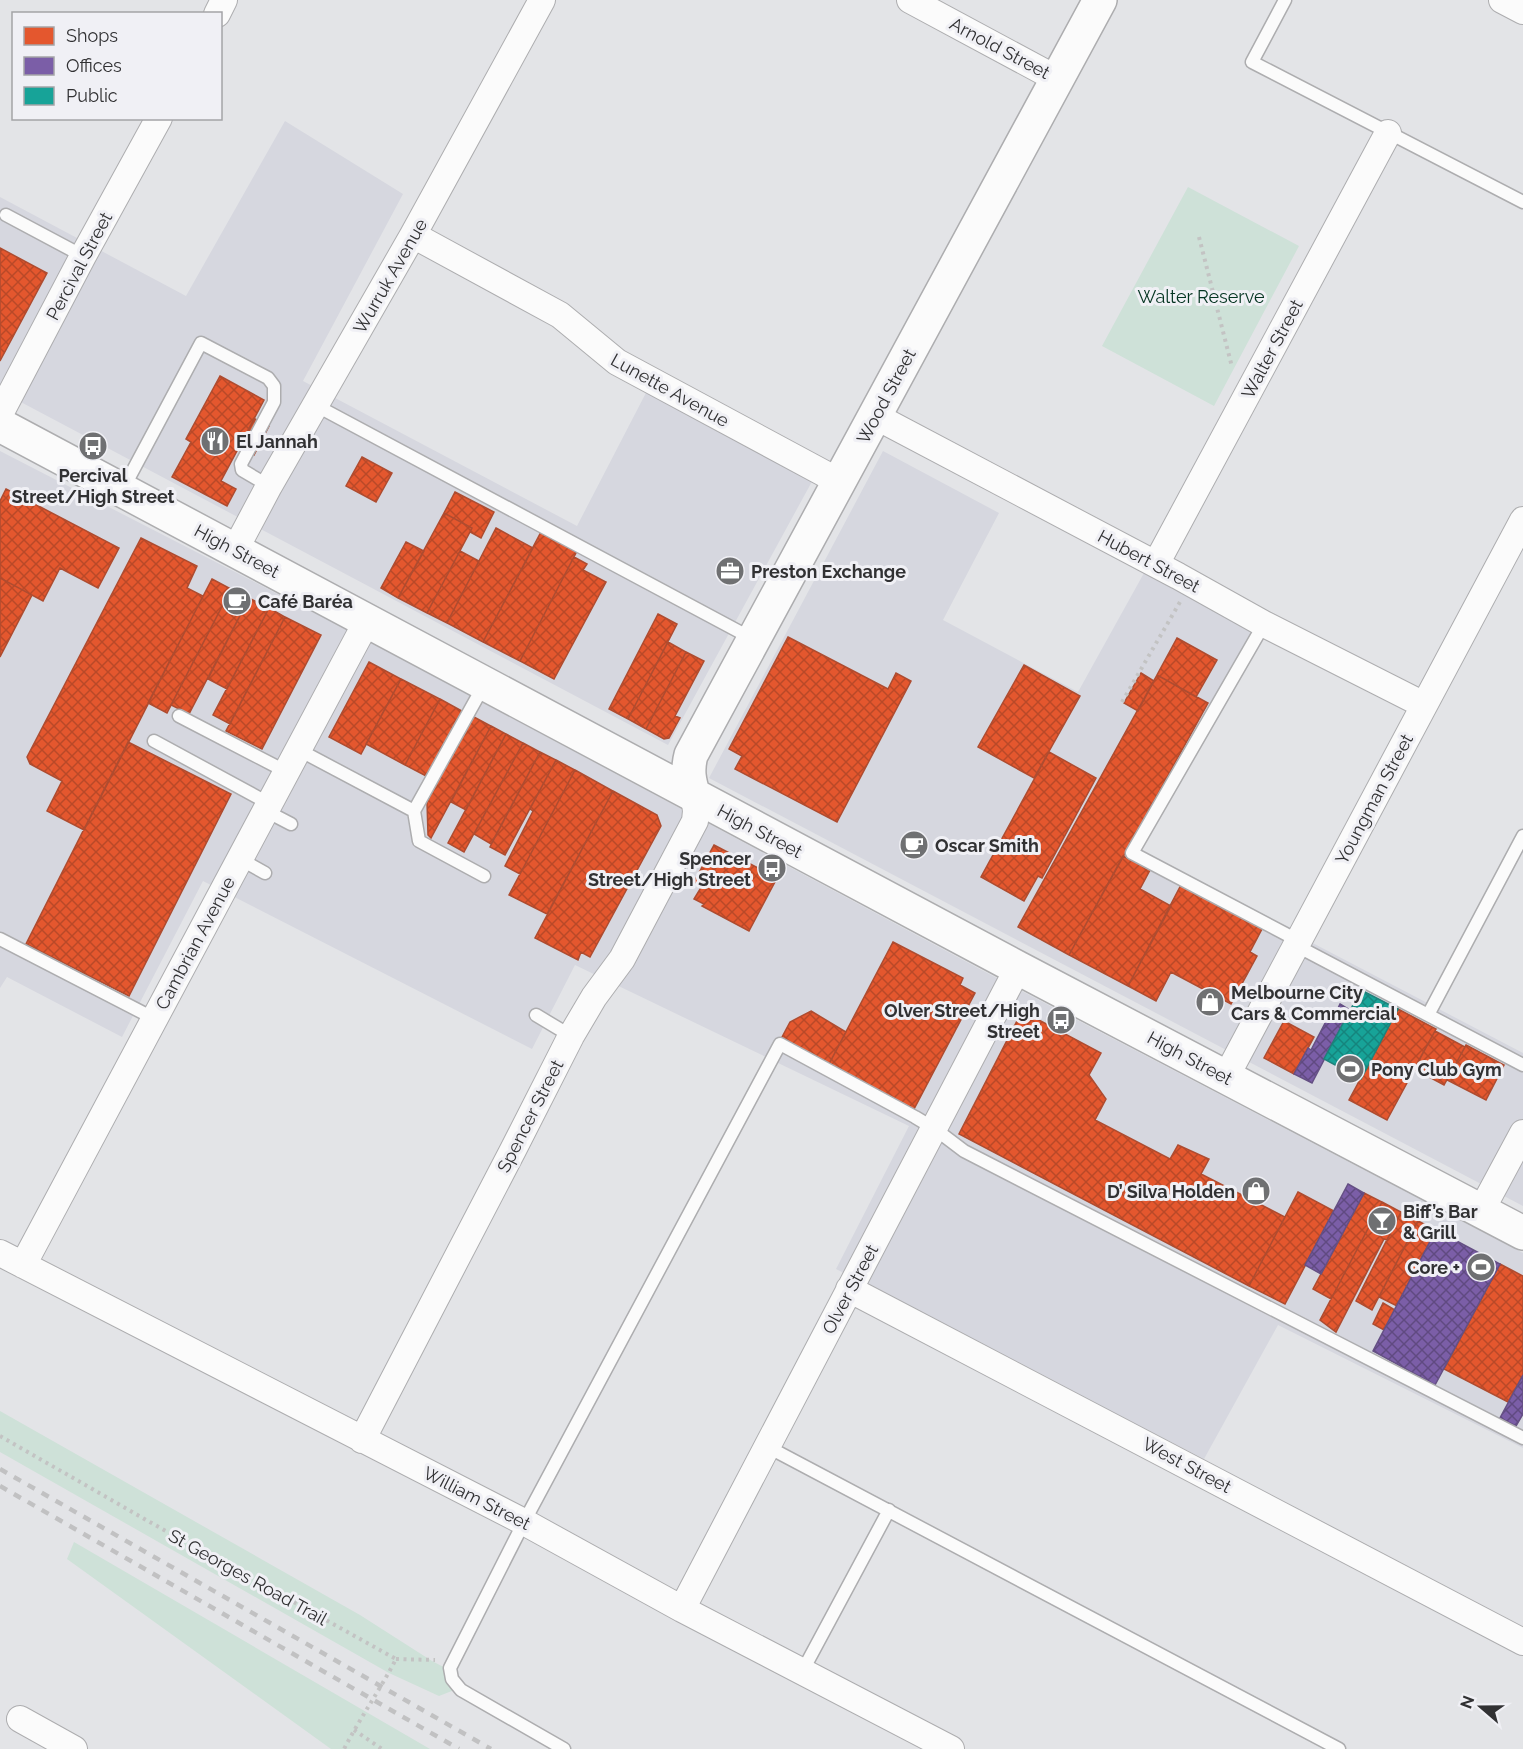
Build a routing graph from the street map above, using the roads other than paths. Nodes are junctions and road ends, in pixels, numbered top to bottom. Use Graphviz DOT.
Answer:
graph roads {
  1 [pos="542,0"];
  2 [pos="910,0"];
  3 [pos="1100,0"];
  4 [pos="1285,0"];
  5 [pos="1502,0"];
  6 [pos="1523,11"];
  7 [pos="1057,79"];
  8 [pos="158,120"];
  9 [pos="1388,133"];
  10 [pos="1523,202"];
  11 [pos="6,215"];
  12 [pos="413,235"];
  13 [pos="83,256"];
  14 [pos="315,405"];
  15 [pos="0,414"];
  16 [pos="875,416"];
  17 [pos="0,425"];
  18 [pos="840,482"];
  19 [pos="269,486"];
  20 [pos="122,490"];
  21 [pos="1523,520"];
  22 [pos="235,550"];
  23 [pos="1156,564"];
  24 [pos="367,621"];
  25 [pos="1264,624"];
  26 [pos="754,639"];
  27 [pos="484,684"];
  28 [pos="1424,705"];
  29 [pos="179,716"];
  30 [pos="154,741"];
  31 [pos="293,761"];
  32 [pos="694,796"];
  33 [pos="268,808"];
  34 [pos="414,811"];
  35 [pos="291,824"];
  36 [pos="1523,836"];
  37 [pos="240,859"];
  38 [pos="266,873"];
  39 [pos="484,876"];
  40 [pos="0,939"];
  41 [pos="1298,944"];
  42 [pos="1018,968"];
  43 [pos="536,1015"];
  44 [pos="1428,1015"];
  45 [pos="155,1019"];
  46 [pos="571,1036"];
  47 [pos="1523,1065"];
  48 [pos="1226,1077"];
  49 [pos="934,1129"];
  50 [pos="1523,1133"];
  51 [pos="1481,1211"];
  52 [pos="1523,1233"];
  53 [pos="0,1253"];
  54 [pos="23,1265"];
  55 [pos="849,1289"];
  56 [pos="1523,1438"];
  57 [pos="362,1440"];
  58 [pos="768,1447"];
  59 [pos="889,1510"];
  60 [pos="524,1522"];
  61 [pos="682,1609"];
  62 [pos="1523,1642"];
  63 [pos="802,1672"];
  64 [pos="20,1719"];
  65 [pos="74,1749"];
  66 [pos="564,1749"];
  67 [pos="951,1749"];
  68 [pos="1339,1749"];
  1 -- 12 [label="street, Wurruk Avenue"];
  2 -- 7 [label="street, Arnold Street"];
  3 -- 7 [label="main road, Wood Street"];
  4 -- 9 [label="lane"];
  5 -- 6 [label="street"];
  7 -- 16 [label="main road, Wood Street"];
  8 -- 13 [label="street, Percival Street"];
  9 -- 10 [label="lane"];
  9 -- 23 [label="street, Walter Street"];
  11 -- 13 [label="lane"];
  12 -- 14 [label="street, Wurruk Avenue"];
  12 -- 18 [label="street, Lunette Avenue"];
  13 -- 15 [label="street, Percival Street"];
  14 -- 19 [label="street, Wurruk Avenue"];
  14 -- 26 [label="lane"];
  16 -- 18 [label="main road, Wood Street"];
  16 -- 23 [label="street, Hubert Street"];
  17 -- 20 [label="main road, High Street"];
  18 -- 26 [label="main road, Wood Street"];
  19 -- 20 [label="lane"];
  19 -- 22 [label="street, Wurruk Avenue"];
  20 -- 22 [label="main road, High Street"];
  21 -- 28 [label="street, Youngman Street"];
  22 -- 24 [label="main road, High Street"];
  23 -- 25 [label="street, Hubert Street"];
  24 -- 27 [label="main road, High Street"];
  24 -- 31 [label="street, Cambrian Avenue"];
  25 -- 28 [label="street, Hubert Street"];
  25 -- 41 [label="lane"];
  26 -- 32 [label="main road, Wood Street"];
  27 -- 32 [label="main road, High Street"];
  27 -- 34 [label="lane"];
  28 -- 41 [label="street, Youngman Street"];
  29 -- 31 [label="lane"];
  30 -- 33 [label="lane"];
  31 -- 33 [label="street, Cambrian Avenue"];
  31 -- 34 [label="lane"];
  32 -- 42 [label="main road, High Street"];
  32 -- 46 [label="street, Spencer Street"];
  33 -- 35 [label="lane"];
  33 -- 37 [label="street, Cambrian Avenue"];
  34 -- 39 [label="lane"];
  36 -- 44 [label="lane"];
  37 -- 38 [label="lane"];
  37 -- 45 [label="street, Cambrian Avenue"];
  40 -- 45 [label="lane"];
  41 -- 44 [label="lane"];
  41 -- 48 [label="street, Youngman Street"];
  42 -- 48 [label="main road, High Street"];
  42 -- 49 [label="street, Olver Street"];
  43 -- 46 [label="lane"];
  44 -- 47 [label="lane"];
  45 -- 54 [label="street, Cambrian Avenue"];
  46 -- 57 [label="street, Spencer Street"];
  48 -- 51 [label="main road, High Street"];
  49 -- 55 [label="street, Olver Street"];
  49 -- 56 [label="lane"];
  49 -- 60 [label="lane"];
  50 -- 51 [label="street"];
  51 -- 52 [label="main road, High Street"];
  53 -- 54 [label="street, William Street"];
  54 -- 57 [label="street, William Street"];
  55 -- 58 [label="street, Olver Street"];
  55 -- 62 [label="street, West Street"];
  57 -- 60 [label="street, William Street"];
  58 -- 59 [label="lane"];
  58 -- 61 [label="street, Olver Street"];
  59 -- 63 [label="lane"];
  59 -- 68 [label="lane"];
  60 -- 61 [label="street, William Street"];
  60 -- 66 [label="lane"];
  61 -- 63 [label="street, William Street"];
  63 -- 67 [label="street, William Street"];
  64 -- 65 [label="street"];
}
